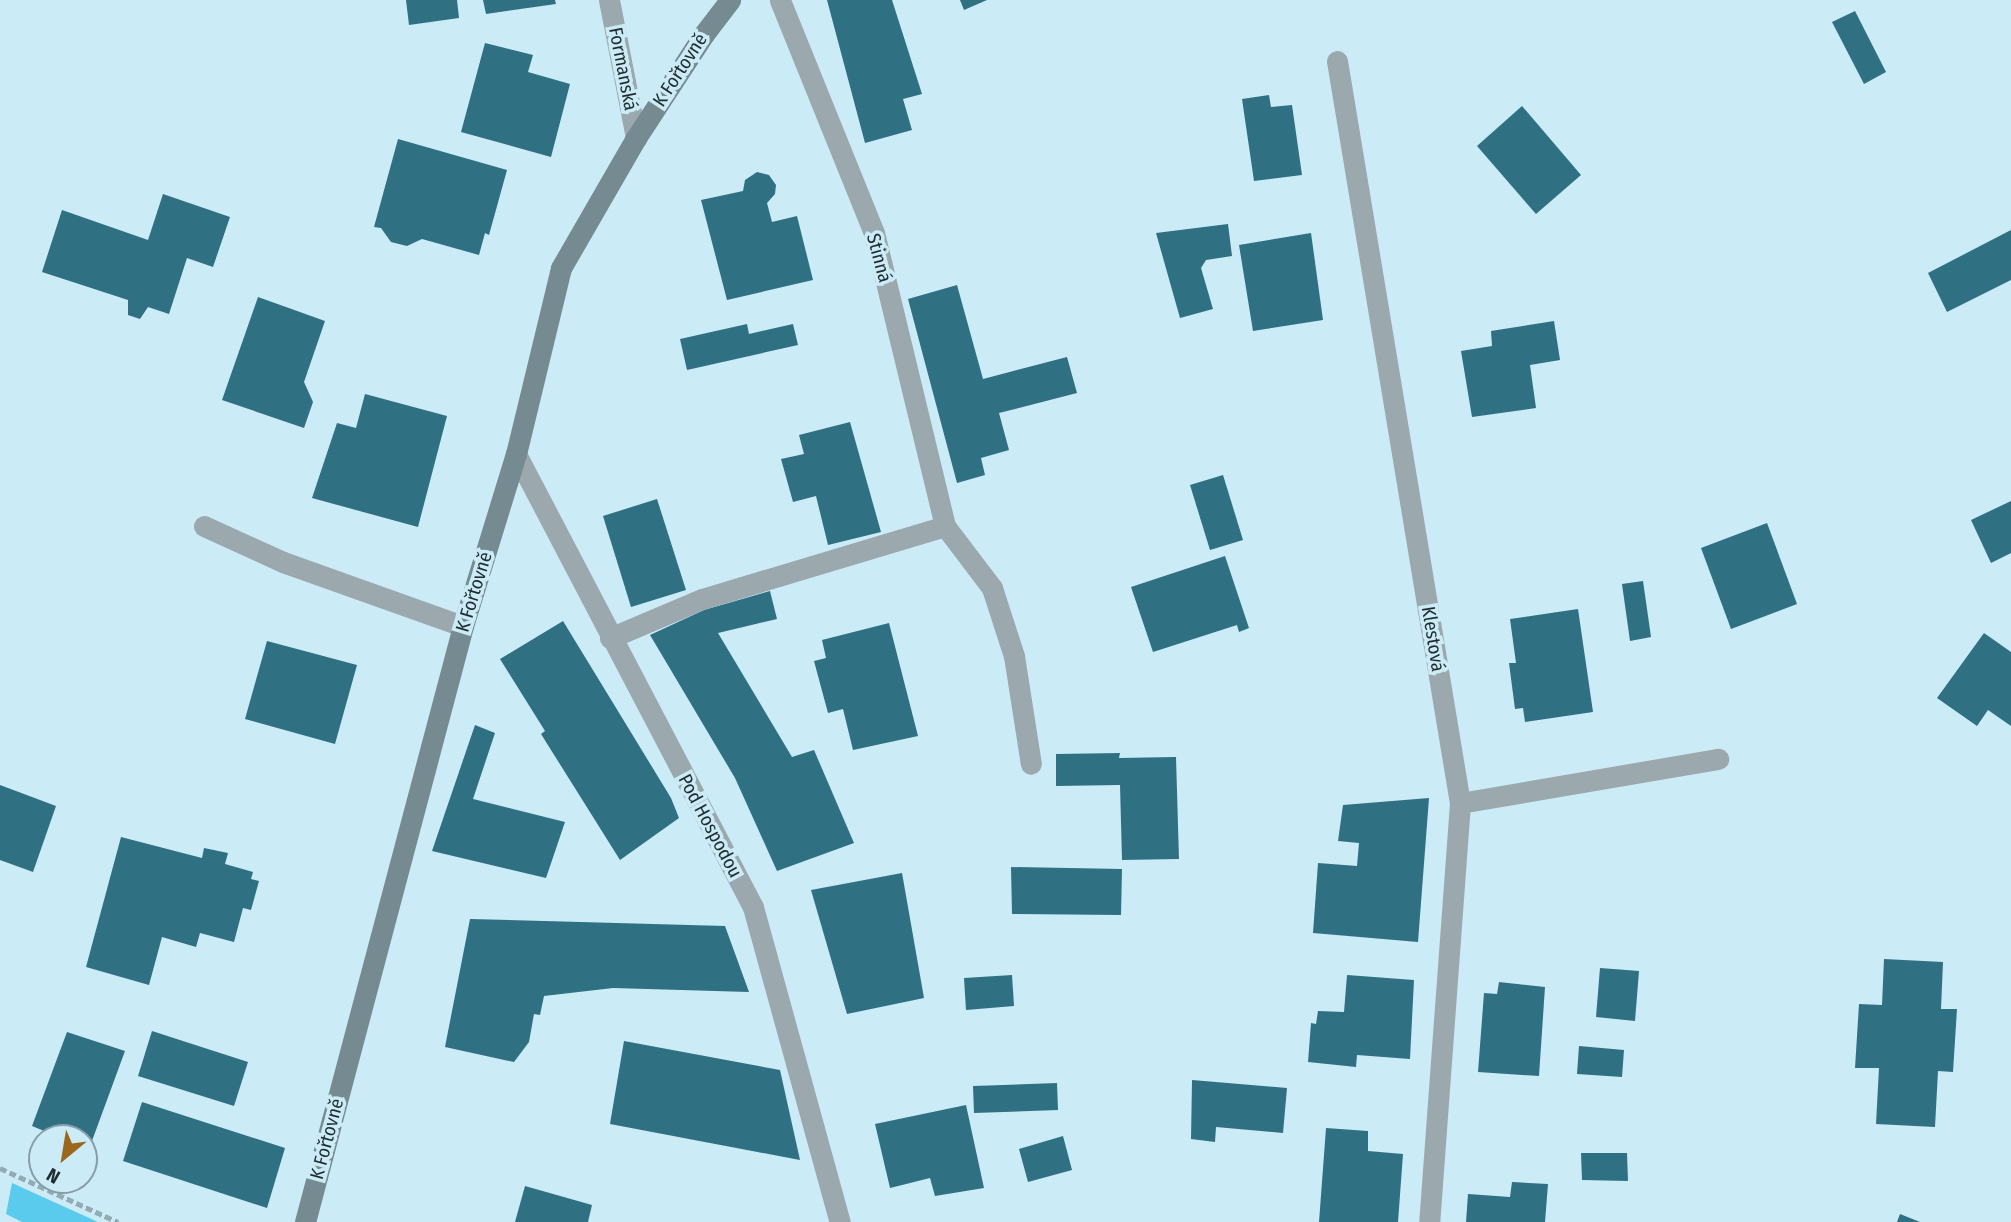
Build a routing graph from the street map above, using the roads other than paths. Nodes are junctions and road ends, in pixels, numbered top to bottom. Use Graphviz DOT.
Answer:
graph roads {
  1 [pos="609,0"];
  2 [pos="730,0"];
  3 [pos="780,0"];
  4 [pos="1337,61"];
  5 [pos="636,138"];
  6 [pos="516,454"];
  7 [pos="204,526"];
  8 [pos="945,526"];
  9 [pos="463,626"];
  10 [pos="610,638"];
  11 [pos="1718,759"];
  12 [pos="1031,764"];
  13 [pos="1460,803"];
  14 [pos="305,1222"];
  15 [pos="840,1222"];
  16 [pos="1429,1222"];
  1 -- 5 [label="street, Formanská"];
  2 -- 5 [label="street, K Fořtovně"];
  3 -- 8 [label="street, Stinná"];
  4 -- 13 [label="street, Klestová"];
  5 -- 6 [label="street, K Fořtovně"];
  6 -- 9 [label="street, K Fořtovně"];
  6 -- 10 [label="street, Pod Hospodou"];
  7 -- 9 [label="street"];
  8 -- 10 [label="street"];
  8 -- 12 [label="street, Stinná"];
  9 -- 14 [label="street, K Fořtovně"];
  10 -- 15 [label="street, Pod Hospodou"];
  11 -- 13 [label="street"];
  13 -- 16 [label="street, Klestová"];
}
